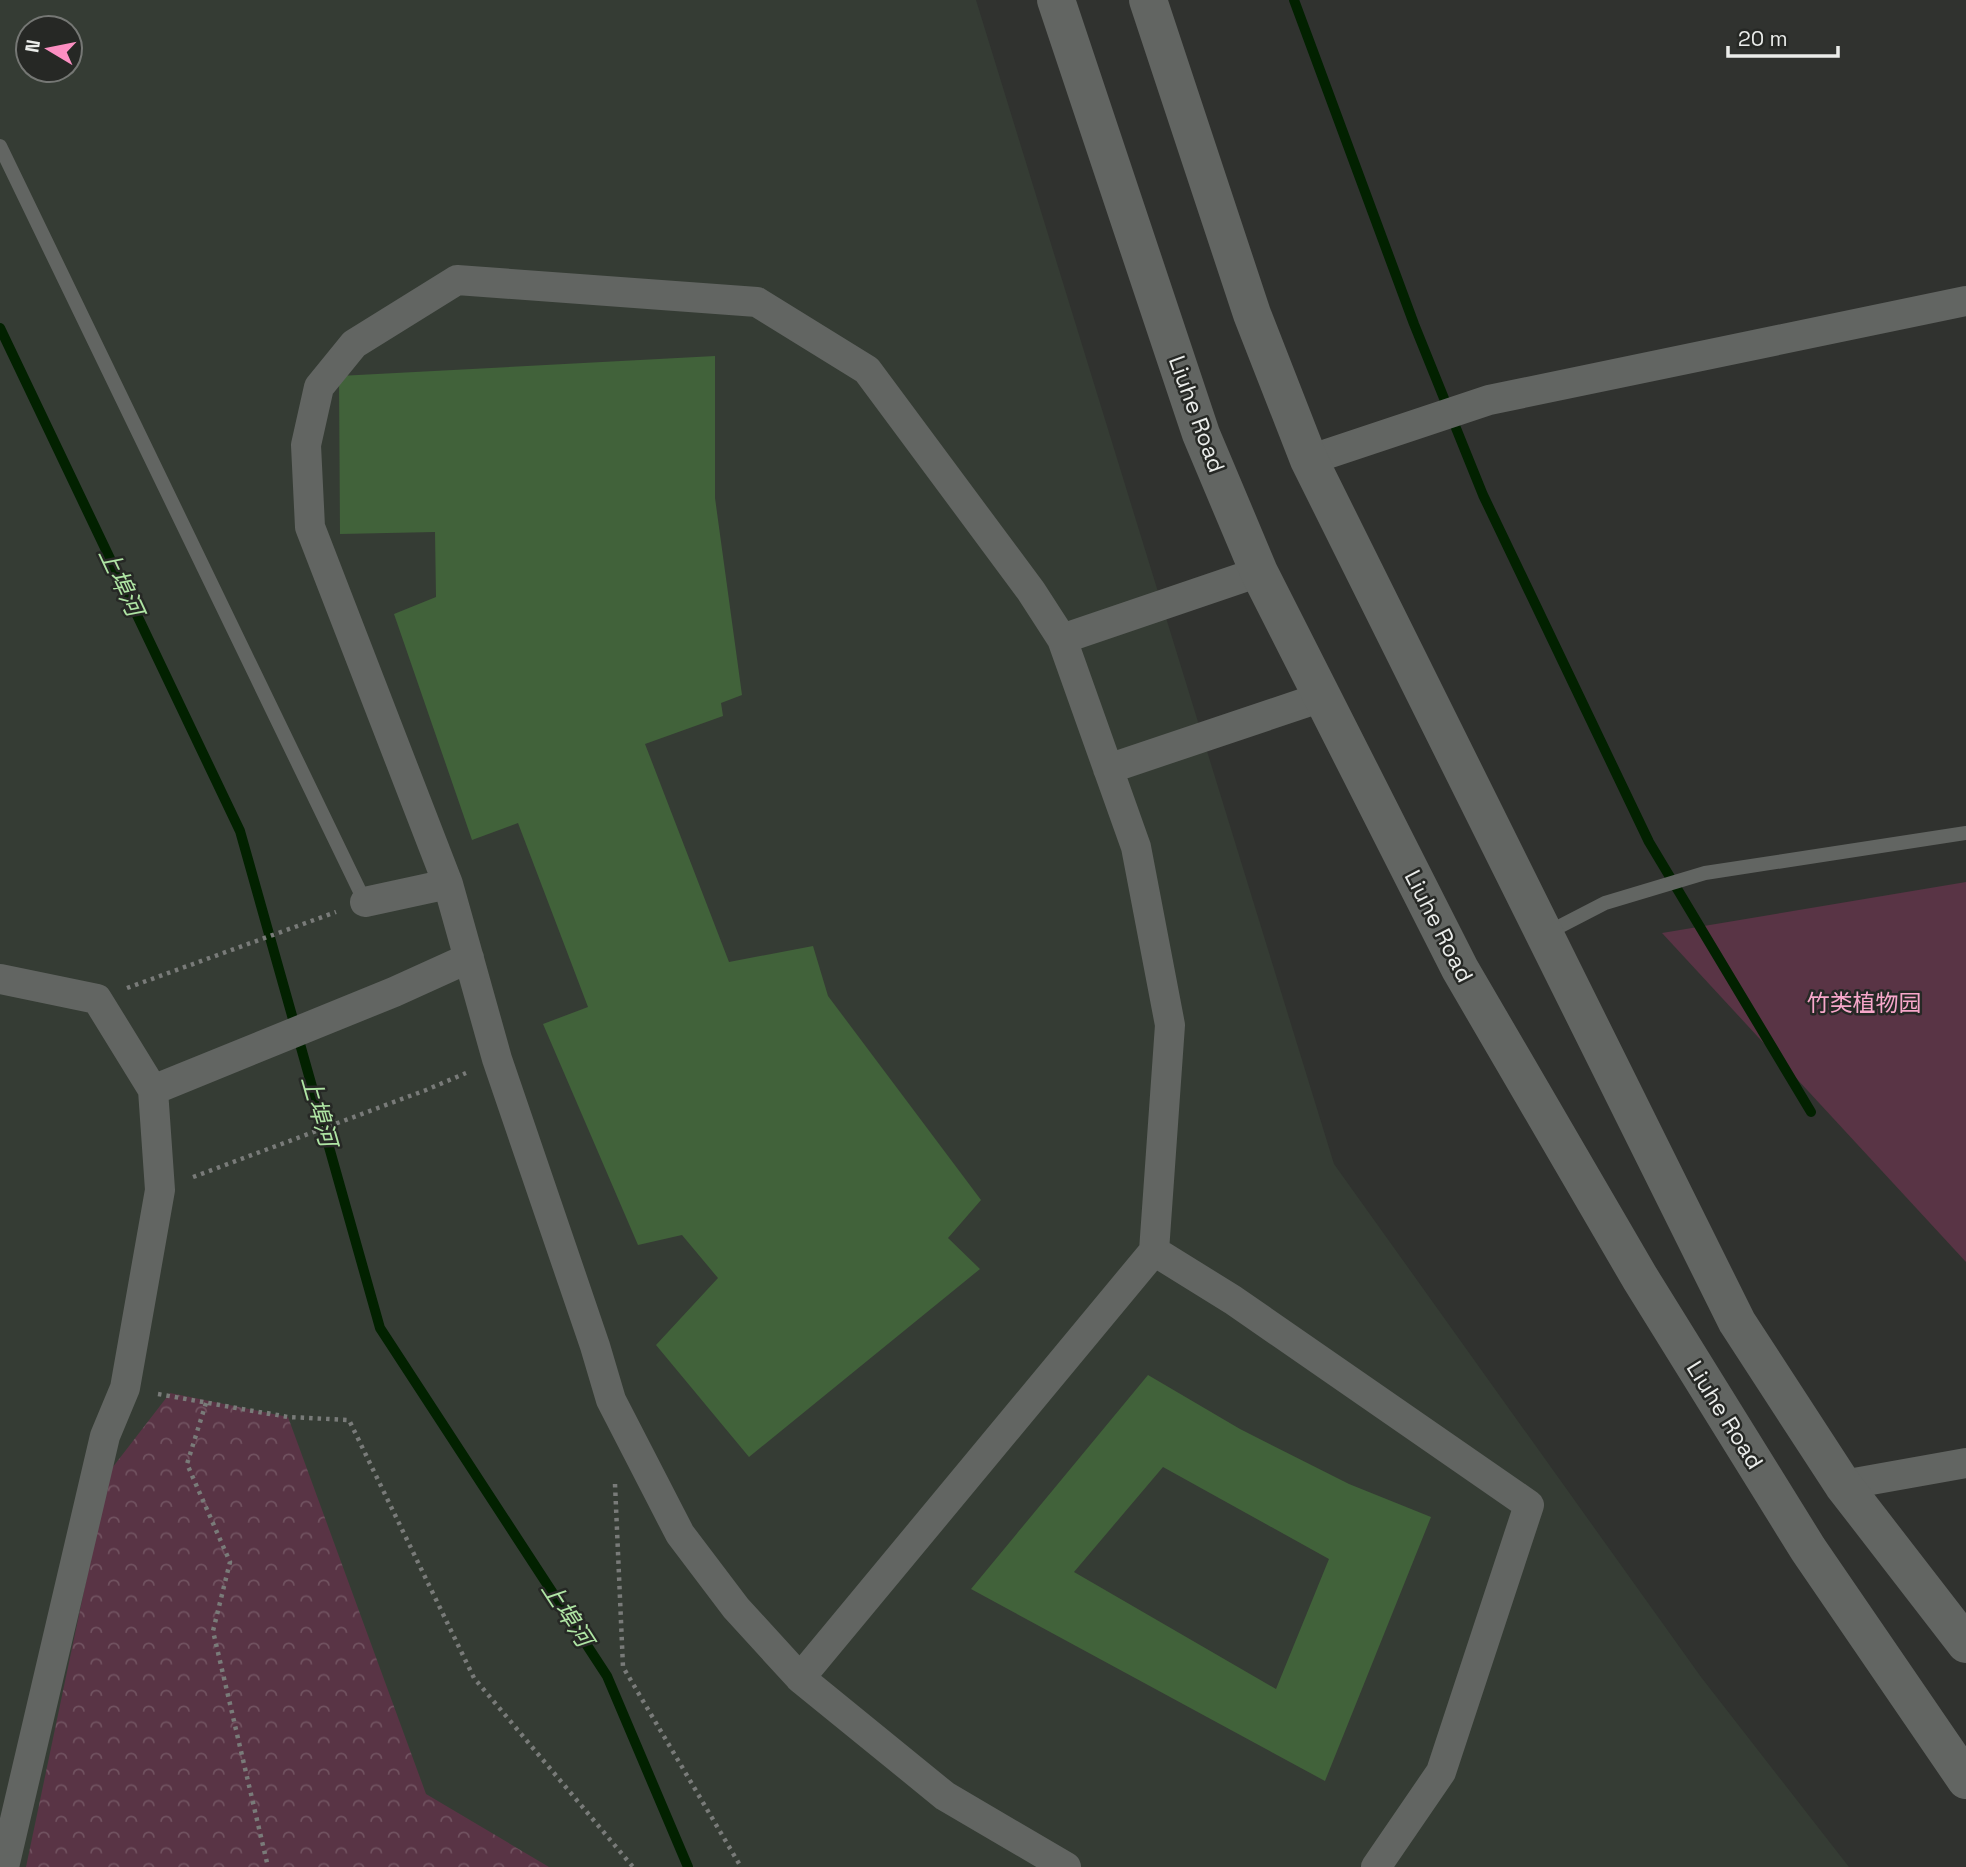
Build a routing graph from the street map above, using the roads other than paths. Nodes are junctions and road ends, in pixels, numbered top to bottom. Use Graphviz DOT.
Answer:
graph roads {
  1 [pos="1056,0"];
  2 [pos="1148,0"];
  3 [pos="0,146"];
  4 [pos="1966,301"];
  5 [pos="1309,460"];
  6 [pos="1259,572"];
  7 [pos="1062,639"];
  8 [pos="1322,697"];
  9 [pos="1108,769"];
  10 [pos="1966,833"];
  11 [pos="449,884"];
  12 [pos="365,902"];
  13 [pos="1545,934"];
  14 [pos="469,958"];
  15 [pos="0,979"];
  16 [pos="153,1090"];
  17 [pos="1154,1251"];
  18 [pos="1966,1463"];
  19 [pos="1843,1485"];
  20 [pos="1966,1644"];
  21 [pos="800,1678"];
  22 [pos="1966,1780"];
  23 [pos="4,1867"];
  24 [pos="1066,1867"];
  25 [pos="1376,1867"];
  1 -- 6 [label="main road, Liuhe Road"];
  2 -- 5 [label="main road"];
  3 -- 12 [label="lane"];
  4 -- 5 [label="street"];
  5 -- 13 [label="main road"];
  6 -- 7 [label="street"];
  6 -- 8 [label="main road, Liuhe Road"];
  7 -- 9 [label="street"];
  7 -- 11 [label="street"];
  8 -- 9 [label="street"];
  8 -- 22 [label="main road, Liuhe Road"];
  9 -- 17 [label="street"];
  10 -- 13 [label="lane"];
  11 -- 12 [label="street"];
  11 -- 14 [label="street"];
  13 -- 19 [label="main road"];
  14 -- 16 [label="street"];
  14 -- 21 [label="street"];
  15 -- 16 [label="street"];
  16 -- 23 [label="street"];
  17 -- 21 [label="street"];
  17 -- 25 [label="street"];
  18 -- 19 [label="street"];
  19 -- 20 [label="main road"];
  21 -- 24 [label="street"];
}
